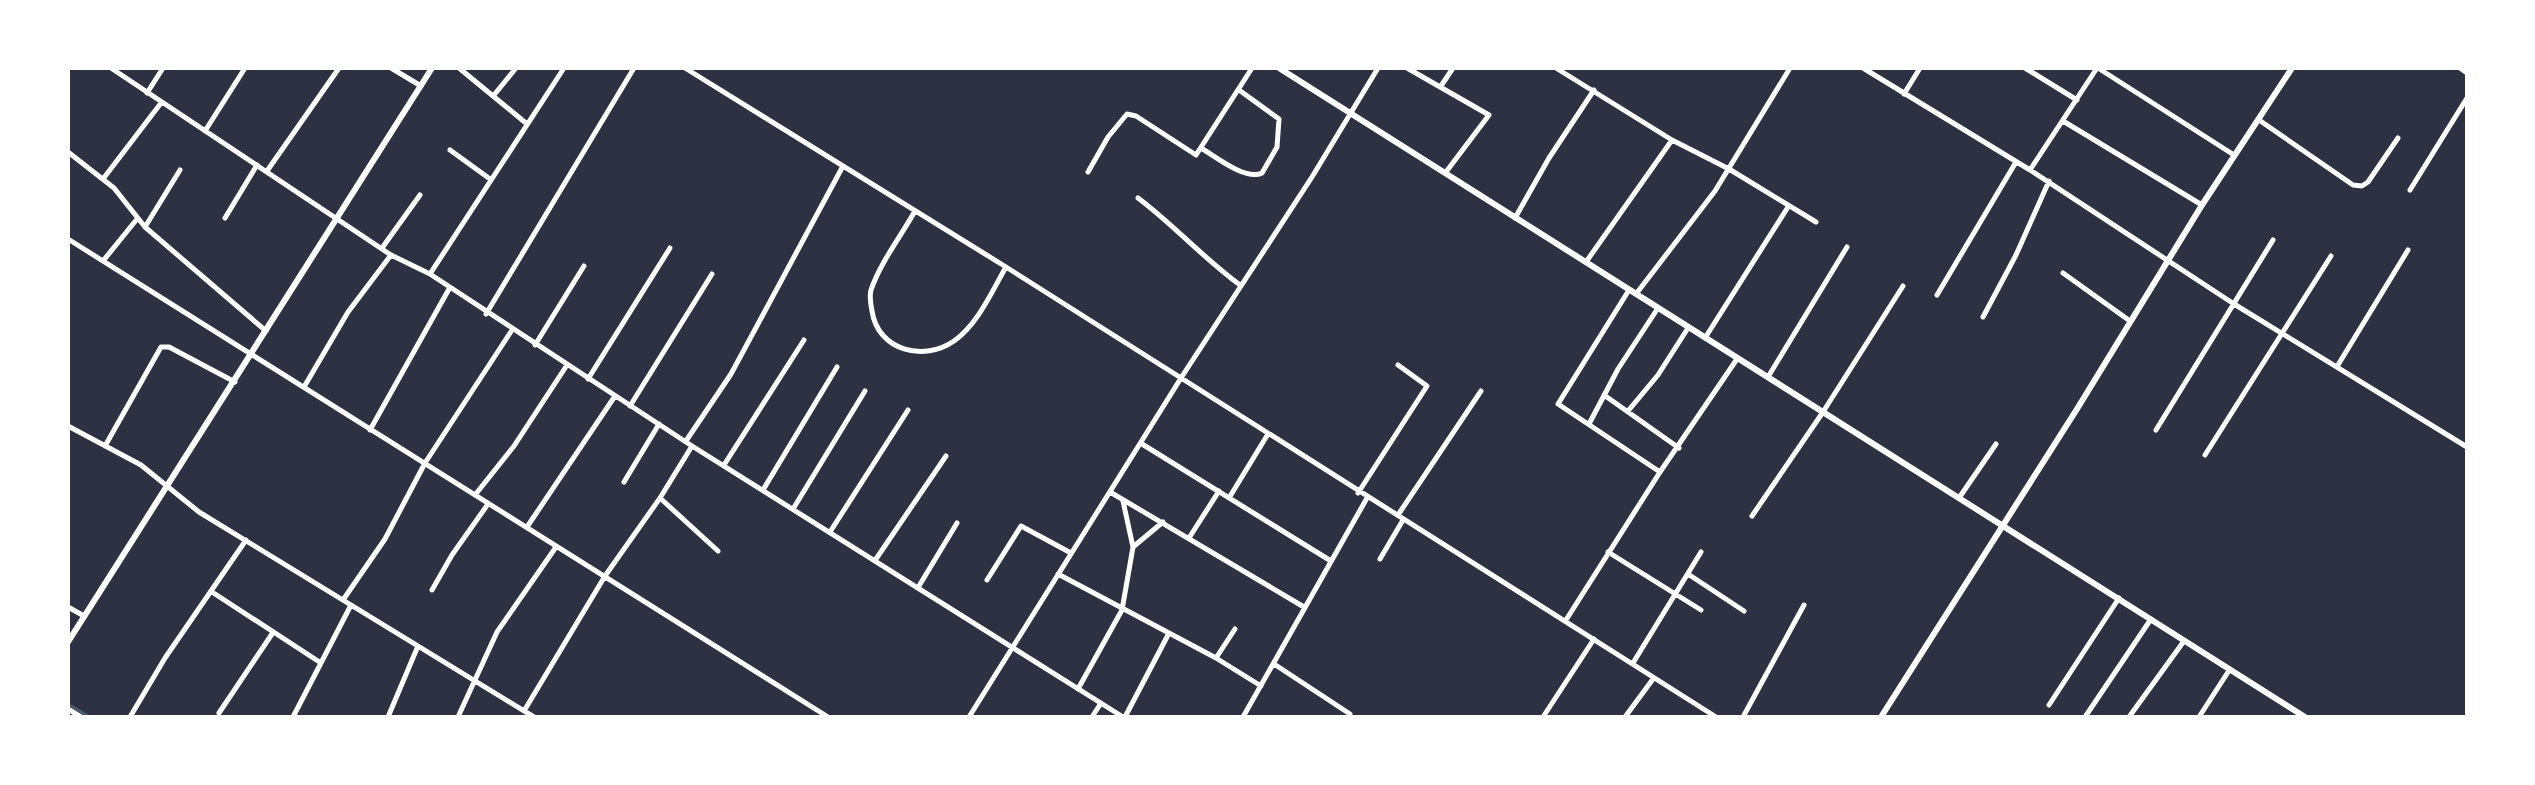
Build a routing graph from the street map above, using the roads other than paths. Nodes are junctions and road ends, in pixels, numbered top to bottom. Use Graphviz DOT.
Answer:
graph roads {
  1 [pos="111,68"];
  2 [pos="163,68"];
  3 [pos="245,68"];
  4 [pos="339,68"];
  5 [pos="391,68"];
  6 [pos="432,68"];
  7 [pos="459,68"];
  8 [pos="516,68"];
  9 [pos="564,68"];
  10 [pos="634,68"];
  11 [pos="685,68"];
  12 [pos="1252,68"];
  13 [pos="1279,68"];
  14 [pos="1378,68"];
  15 [pos="1407,68"];
  16 [pos="1453,68"];
  17 [pos="1556,68"];
  18 [pos="1790,68"];
  19 [pos="1864,68"];
  20 [pos="1920,68"];
  21 [pos="2025,68"];
  22 [pos="2098,68"];
  23 [pos="2292,68"];
  24 [pos="2460,68"];
  25 [pos="2467,73"];
  26 [pos="421,86"];
  27 [pos="1441,86"];
  28 [pos="1239,90"];
  29 [pos="1594,90"];
  30 [pos="147,93"];
  31 [pos="494,94"];
  32 [pos="1904,94"];
  33 [pos="2467,98"];
  34 [pos="2077,100"];
  35 [pos="161,103"];
  36 [pos="1351,113"];
  37 [pos="2259,120"];
  38 [pos="2063,121"];
  39 [pos="527,124"];
  40 [pos="205,131"];
  41 [pos="2398,138"];
  42 [pos="1672,140"];
  43 [pos="1201,148"];
  44 [pos="450,150"];
  45 [pos="68,152"];
  46 [pos="2234,155"];
  47 [pos="2016,162"];
  48 [pos="257,165"];
  49 [pos="843,166"];
  50 [pos="1729,169"];
  51 [pos="180,170"];
  52 [pos="267,170"];
  53 [pos="2031,170"];
  54 [pos="1088,172"];
  55 [pos="1446,172"];
  56 [pos="103,179"];
  57 [pos="490,179"];
  58 [pos="2049,181"];
  59 [pos="2410,190"];
  60 [pos="419,195"];
  61 [pos="1138,198"];
  62 [pos="2202,205"];
  63 [pos="1788,207"];
  64 [pos="915,211"];
  65 [pos="225,218"];
  66 [pos="1515,218"];
  67 [pos="137,219"];
  68 [pos="337,219"];
  69 [pos="1816,222"];
  70 [pos="145,227"];
  71 [pos="2273,240"];
  72 [pos="69,242"];
  73 [pos="1847,247"];
  74 [pos="382,248"];
  75 [pos="670,248"];
  76 [pos="2408,250"];
  77 [pos="391,255"];
  78 [pos="2331,256"];
  79 [pos="2168,260"];
  80 [pos="103,261"];
  81 [pos="1586,262"];
  82 [pos="584,266"];
  83 [pos="1006,267"];
  84 [pos="2063,273"];
  85 [pos="430,274"];
  86 [pos="712,274"];
  87 [pos="1240,285"];
  88 [pos="1903,286"];
  89 [pos="449,289"];
  90 [pos="1629,290"];
  91 [pos="1636,294"];
  92 [pos="1937,295"];
  93 [pos="2234,304"];
  94 [pos="1657,308"];
  95 [pos="486,314"];
  96 [pos="1983,317"];
  97 [pos="2130,321"];
  98 [pos="1688,328"];
  99 [pos="512,330"];
  100 [pos="266,331"];
  101 [pos="2283,331"];
  102 [pos="1705,338"];
  103 [pos="804,340"];
  104 [pos="535,345"];
  105 [pos="252,356"];
  106 [pos="1737,359"];
  107 [pos="566,365"];
  108 [pos="1398,365"];
  109 [pos="2338,365"];
  110 [pos="837,367"];
  111 [pos="1768,377"];
  112 [pos="1181,378"];
  113 [pos="588,379"];
  114 [pos="235,382"];
  115 [pos="304,387"];
  116 [pos="865,391"];
  117 [pos="1481,391"];
  118 [pos="1604,395"];
  119 [pos="615,396"];
  120 [pos="630,406"];
  121 [pos="908,410"];
  122 [pos="1628,411"];
  123 [pos="1823,412"];
  124 [pos="659,424"];
  125 [pos="1589,424"];
  126 [pos="68,426"];
  127 [pos="370,430"];
  128 [pos="2156,430"];
  129 [pos="1268,434"];
  130 [pos="686,440"];
  131 [pos="1142,443"];
  132 [pos="1996,444"];
  133 [pos="105,446"];
  134 [pos="692,446"];
  135 [pos="2467,447"];
  136 [pos="1679,448"];
  137 [pos="2205,455"];
  138 [pos="946,456"];
  139 [pos="425,463"];
  140 [pos="724,465"];
  141 [pos="1660,472"];
  142 [pos="624,482"];
  143 [pos="166,486"];
  144 [pos="763,490"];
  145 [pos="1219,491"];
  146 [pos="1110,492"];
  147 [pos="1358,493"];
  148 [pos="475,495"];
  149 [pos="660,498"];
  150 [pos="1229,498"];
  151 [pos="1367,498"];
  152 [pos="1959,498"];
  153 [pos="1123,501"];
  154 [pos="488,504"];
  155 [pos="793,509"];
  156 [pos="1752,516"];
  157 [pos="1401,517"];
  158 [pos="1163,522"];
  159 [pos="957,523"];
  160 [pos="2001,524"];
  161 [pos="527,527"];
  162 [pos="830,533"];
  163 [pos="1189,538"];
  164 [pos="246,540"];
  165 [pos="556,547"];
  166 [pos="1133,547"];
  167 [pos="718,551"];
  168 [pos="1608,552"];
  169 [pos="1701,552"];
  170 [pos="1071,553"];
  171 [pos="876,559"];
  172 [pos="1380,559"];
  173 [pos="1331,561"];
  174 [pos="1058,574"];
  175 [pos="1688,574"];
  176 [pos="604,576"];
  177 [pos="987,580"];
  178 [pos="919,586"];
  179 [pos="432,590"];
  180 [pos="212,592"];
  181 [pos="1675,594"];
  182 [pos="2119,598"];
  183 [pos="343,600"];
  184 [pos="351,605"];
  185 [pos="1804,605"];
  186 [pos="68,607"];
  187 [pos="1304,607"];
  188 [pos="1122,610"];
  189 [pos="1701,610"];
  190 [pos="1744,611"];
  191 [pos="84,616"];
  192 [pos="2151,619"];
  193 [pos="1566,620"];
  194 [pos="1235,629"];
  195 [pos="272,634"];
  196 [pos="1168,635"];
  197 [pos="1594,639"];
  198 [pos="2184,641"];
  199 [pos="68,642"];
  200 [pos="418,646"];
  201 [pos="1012,648"];
  202 [pos="1216,658"];
  203 [pos="321,663"];
  204 [pos="1633,663"];
  205 [pos="1273,664"];
  206 [pos="2230,669"];
  207 [pos="474,679"];
  208 [pos="1653,679"];
  209 [pos="1261,686"];
  210 [pos="1078,689"];
  211 [pos="1101,703"];
  212 [pos="2049,705"];
  213 [pos="68,709"];
  214 [pos="524,711"];
  215 [pos="219,713"];
  216 [pos="1350,714"];
  217 [pos="81,717"];
  218 [pos="130,717"];
  219 [pos="293,717"];
  220 [pos="388,717"];
  221 [pos="458,717"];
  222 [pos="534,717"];
  223 [pos="828,717"];
  224 [pos="969,717"];
  225 [pos="1092,717"];
  226 [pos="1124,717"];
  227 [pos="1243,717"];
  228 [pos="1543,717"];
  229 [pos="1625,717"];
  230 [pos="1716,717"];
  231 [pos="1743,717"];
  232 [pos="1881,717"];
  233 [pos="2085,717"];
  234 [pos="2129,717"];
  235 [pos="2199,717"];
  236 [pos="2305,717"];
  1 -- 30 [label="street"];
  2 -- 30 [label="street"];
  3 -- 40 [label="street"];
  4 -- 52 [label="street"];
  5 -- 26 [label="street"];
  6 -- 26 [label="street"];
  7 -- 31 [label="street"];
  8 -- 31 [label="street"];
  9 -- 39 [label="street"];
  10 -- 95 [label="street"];
  11 -- 49 [label="street"];
  12 -- 28 [label="street"];
  13 -- 36 [label="street"];
  14 -- 36 [label="street"];
  15 -- 27 [label="street"];
  16 -- 27 [label="street"];
  17 -- 29 [label="street"];
  18 -- 50 [label="street"];
  19 -- 32 [label="street"];
  20 -- 32 [label="street"];
  21 -- 34 [label="street"];
  22 -- 34 [label="street"];
  22 -- 46 [label="street"];
  23 -- 37 [label="street"];
  24 -- 25 [label="street"];
  26 -- 68 [label="street"];
  27 -- 55 [label="street"];
  28 -- 43 [label="street"];
  28 -- 43 [label="street"];
  29 -- 42 [label="street"];
  29 -- 66 [label="street"];
  30 -- 35 [label="street"];
  31 -- 39 [label="street"];
  32 -- 47 [label="street"];
  33 -- 59 [label="street"];
  34 -- 38 [label="street"];
  35 -- 40 [label="street"];
  35 -- 56 [label="street"];
  36 -- 55 [label="street"];
  36 -- 87 [label="street"];
  37 -- 41 [label="street"];
  37 -- 46 [label="street"];
  38 -- 53 [label="street"];
  38 -- 62 [label="street"];
  39 -- 57 [label="street"];
  40 -- 48 [label="street"];
  42 -- 50 [label="street"];
  42 -- 81 [label="street"];
  43 -- 54 [label="street"];
  44 -- 57 [label="street"];
  45 -- 56 [label="street"];
  46 -- 62 [label="street"];
  47 -- 53 [label="street"];
  47 -- 92 [label="street"];
  48 -- 52 [label="street"];
  48 -- 65 [label="street"];
  49 -- 64 [label="street"];
  49 -- 130 [label="street"];
  50 -- 63 [label="street"];
  50 -- 91 [label="street"];
  51 -- 70 [label="street"];
  52 -- 68 [label="street"];
  53 -- 58 [label="street"];
  55 -- 66 [label="street"];
  56 -- 67 [label="street"];
  57 -- 85 [label="street"];
  58 -- 79 [label="street"];
  58 -- 96 [label="street"];
  60 -- 74 [label="street"];
  61 -- 87 [label="street"];
  62 -- 79 [label="street"];
  63 -- 69 [label="street"];
  63 -- 102 [label="street"];
  64 -- 83 [label="street"];
  64 -- 83 [label="street"];
  66 -- 81 [label="street"];
  67 -- 70 [label="street"];
  67 -- 80 [label="street"];
  68 -- 74 [label="street"];
  68 -- 100 [label="street"];
  70 -- 100 [label="street"];
  71 -- 93 [label="street"];
  72 -- 80 [label="street"];
  73 -- 111 [label="street"];
  74 -- 77 [label="street"];
  75 -- 113 [label="street"];
  76 -- 109 [label="street"];
  77 -- 85 [label="street"];
  77 -- 115 [label="street"];
  78 -- 101 [label="street"];
  79 -- 93 [label="street"];
  79 -- 97 [label="street"];
  80 -- 105 [label="street"];
  81 -- 90 [label="street"];
  82 -- 104 [label="street"];
  83 -- 112 [label="street"];
  84 -- 97 [label="street"];
  85 -- 89 [label="street"];
  86 -- 120 [label="street"];
  87 -- 112 [label="street"];
  88 -- 123 [label="street"];
  89 -- 95 [label="street"];
  89 -- 127 [label="street"];
  90 -- 91 [label="street"];
  90 -- 125 [label="street"];
  91 -- 94 [label="street"];
  93 -- 101 [label="street"];
  93 -- 128 [label="street"];
  94 -- 98 [label="street"];
  94 -- 118 [label="street"];
  95 -- 99 [label="street"];
  97 -- 160 [label="street"];
  98 -- 102 [label="street"];
  98 -- 122 [label="street"];
  99 -- 104 [label="street"];
  99 -- 139 [label="street"];
  100 -- 105 [label="street"];
  101 -- 109 [label="street"];
  101 -- 137 [label="street"];
  102 -- 106 [label="street"];
  103 -- 140 [label="street"];
  104 -- 107 [label="street"];
  105 -- 114 [label="street"];
  105 -- 115 [label="street"];
  106 -- 111 [label="street"];
  106 -- 136 [label="street"];
  107 -- 113 [label="street"];
  107 -- 148 [label="street"];
  108 -- 147 [label="street"];
  109 -- 135 [label="street"];
  110 -- 144 [label="street"];
  111 -- 123 [label="street"];
  112 -- 129 [label="street"];
  112 -- 131 [label="street"];
  113 -- 119 [label="street"];
  114 -- 133 [label="street"];
  114 -- 143 [label="street"];
  115 -- 127 [label="street"];
  116 -- 155 [label="street"];
  117 -- 157 [label="street"];
  118 -- 122 [label="street"];
  118 -- 125 [label="street"];
  119 -- 120 [label="street"];
  119 -- 161 [label="street"];
  120 -- 124 [label="street"];
  121 -- 162 [label="street"];
  122 -- 136 [label="street"];
  123 -- 152 [label="street"];
  123 -- 156 [label="street"];
  124 -- 130 [label="street"];
  124 -- 142 [label="street"];
  125 -- 141 [label="street"];
  126 -- 133 [label="street"];
  127 -- 139 [label="street"];
  129 -- 147 [label="street"];
  129 -- 150 [label="street"];
  130 -- 134 [label="street"];
  131 -- 145 [label="street"];
  131 -- 146 [label="street"];
  132 -- 152 [label="street"];
  133 -- 143 [label="street"];
  134 -- 140 [label="street"];
  134 -- 149 [label="street"];
  136 -- 141 [label="street"];
  138 -- 171 [label="street"];
  139 -- 148 [label="street"];
  139 -- 183 [label="street"];
  140 -- 144 [label="street"];
  141 -- 168 [label="street"];
  143 -- 164 [label="street"];
  143 -- 191 [label="street"];
  144 -- 155 [label="street"];
  145 -- 150 [label="street"];
  145 -- 163 [label="street"];
  146 -- 153 [label="street"];
  146 -- 170 [label="street"];
  147 -- 151 [label="street"];
  148 -- 154 [label="street"];
  149 -- 167 [label="street"];
  149 -- 176 [label="street"];
  150 -- 173 [label="street"];
  151 -- 157 [label="street"];
  151 -- 173 [label="street"];
  152 -- 160 [label="street"];
  153 -- 158 [label="street"];
  153 -- 166 [label="street"];
  154 -- 161 [label="street"];
  154 -- 179 [label="street"];
  155 -- 162 [label="street"];
  157 -- 172 [label="street"];
  157 -- 193 [label="street"];
  158 -- 163 [label="street"];
  158 -- 166 [label="street"];
  159 -- 178 [label="street"];
  160 -- 182 [label="street"];
  160 -- 232 [label="street"];
  161 -- 165 [label="street"];
  162 -- 171 [label="street"];
  163 -- 187 [label="street"];
  164 -- 180 [label="street"];
  164 -- 183 [label="street"];
  165 -- 176 [label="street"];
  165 -- 207 [label="street"];
  166 -- 188 [label="street"];
  168 -- 181 [label="street"];
  168 -- 193 [label="street"];
  169 -- 175 [label="street"];
  170 -- 174 [label="street"];
  170 -- 177 [label="street"];
  171 -- 178 [label="street"];
  173 -- 187 [label="street"];
  174 -- 188 [label="street"];
  174 -- 201 [label="street"];
  175 -- 181 [label="street"];
  175 -- 190 [label="street"];
  176 -- 214 [label="street"];
  176 -- 223 [label="street"];
  178 -- 201 [label="street"];
  180 -- 195 [label="street"];
  180 -- 218 [label="street"];
  181 -- 189 [label="street"];
  181 -- 204 [label="street"];
  182 -- 192 [label="street"];
  182 -- 212 [label="street"];
  183 -- 184 [label="street"];
  184 -- 200 [label="street"];
  184 -- 203 [label="street"];
  185 -- 231 [label="street"];
  186 -- 191 [label="street"];
  187 -- 205 [label="street"];
  188 -- 196 [label="street"];
  188 -- 210 [label="street"];
  191 -- 199 [label="street"];
  192 -- 198 [label="street"];
  192 -- 233 [label="street"];
  193 -- 197 [label="street"];
  194 -- 202 [label="street"];
  195 -- 203 [label="street"];
  195 -- 215 [label="street"];
  196 -- 202 [label="street"];
  196 -- 226 [label="street"];
  197 -- 204 [label="street"];
  197 -- 228 [label="street"];
  198 -- 206 [label="street"];
  198 -- 234 [label="street"];
  200 -- 207 [label="street"];
  200 -- 220 [label="street"];
  201 -- 210 [label="street"];
  201 -- 224 [label="street"];
  202 -- 209 [label="street"];
  203 -- 219 [label="street"];
  204 -- 208 [label="street"];
  205 -- 209 [label="street"];
  205 -- 216 [label="street"];
  206 -- 235 [label="street"];
  206 -- 236 [label="street"];
  207 -- 214 [label="street"];
  207 -- 221 [label="street"];
  208 -- 229 [label="street"];
  208 -- 230 [label="street"];
  209 -- 227 [label="street"];
  210 -- 211 [label="street"];
  211 -- 225 [label="street"];
  211 -- 226 [label="street"];
  213 -- 217 [label="street"];
  214 -- 222 [label="street"];
}
